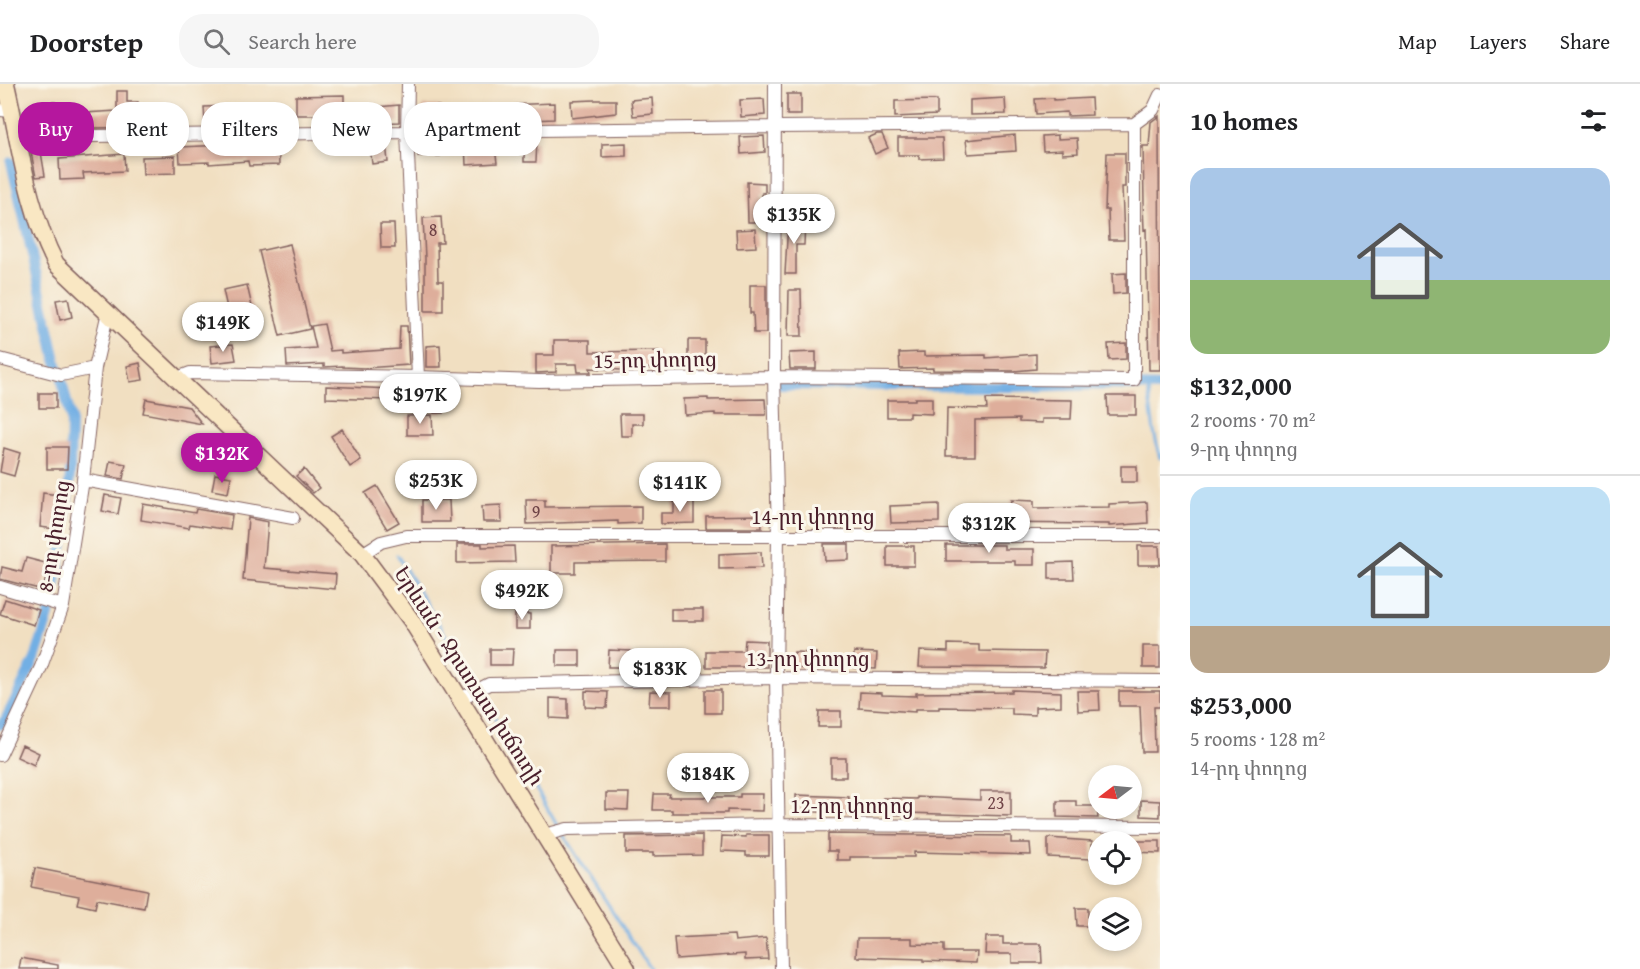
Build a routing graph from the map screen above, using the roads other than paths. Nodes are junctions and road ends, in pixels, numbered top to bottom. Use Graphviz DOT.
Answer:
graph roads {
  1 [pos="6,84"];
  2 [pos="408,84"];
  3 [pos="775,84"];
  4 [pos="1160,95"];
  5 [pos="408,102"];
  6 [pos="6,110"];
  7 [pos="1134,124"];
  8 [pos="776,127"];
  9 [pos="542,130"];
  10 [pos="404,132"];
  11 [pos="17,136"];
  12 [pos="408,156"];
  13 [pos="108,312"];
  14 [pos="0,359"];
  15 [pos="95,368"];
  16 [pos="418,377"];
  17 [pos="774,377"];
  18 [pos="177,378"];
  19 [pos="83,480"];
  20 [pos="292,518"];
  21 [pos="778,536"];
  22 [pos="1160,536"];
  23 [pos="362,554"];
  24 [pos="0,587"];
  25 [pos="63,606"];
  26 [pos="776,678"];
  27 [pos="1160,681"];
  28 [pos="460,699"];
  29 [pos="0,755"];
  30 [pos="777,825"];
  31 [pos="1160,827"];
  32 [pos="547,834"];
  33 [pos="627,969"];
  34 [pos="781,969"];
  1 -- 6 [label="main road, Երևան - Ջրառատ խճուղի"];
  2 -- 5 [label="street"];
  3 -- 8 [label="street"];
  4 -- 7 [label="street"];
  6 -- 11 [label="main road, Երևան - Ջրառատ խճուղի"];
  7 -- 8 [label="street"];
  7 -- 17 [label="street, 15-րդ փողոց"];
  8 -- 9 [label="street"];
  8 -- 17 [label="street"];
  10 -- 11 [label="street"];
  11 -- 13 [label="main road, Երևան - Ջրառատ խճուղի"];
  12 -- 16 [label="street"];
  13 -- 15 [label="street, 8-րդ փողոց"];
  13 -- 18 [label="main road, Երևան - Ջրառատ խճուղի"];
  14 -- 15 [label="street"];
  15 -- 19 [label="street, 8-րդ փողոց"];
  16 -- 17 [label="street, 15-րդ փողոց"];
  16 -- 18 [label="street, 15-րդ փողոց"];
  17 -- 21 [label="street"];
  18 -- 23 [label="main road, Երևան - Ջրառատ խճուղի"];
  19 -- 20 [label="street"];
  19 -- 25 [label="street, 8-րդ փողոց"];
  21 -- 22 [label="street, 14-րդ փողոց"];
  21 -- 23 [label="street, 14-րդ փողոց"];
  21 -- 26 [label="street"];
  23 -- 28 [label="main road, Երևան - Ջրառատ խճուղի"];
  24 -- 25 [label="street"];
  25 -- 29 [label="street, 8-րդ փողոց"];
  26 -- 27 [label="street, 13-րդ փողոց"];
  26 -- 28 [label="street, 13-րդ փողոց"];
  26 -- 30 [label="street"];
  28 -- 32 [label="main road, Երևան - Ջրառատ խճուղի"];
  30 -- 31 [label="street, 12-րդ փողոց"];
  30 -- 32 [label="street, 12-րդ փողոց"];
  30 -- 34 [label="street"];
  32 -- 33 [label="main road, Երևան - Ջրառատ խճուղի"];
}
